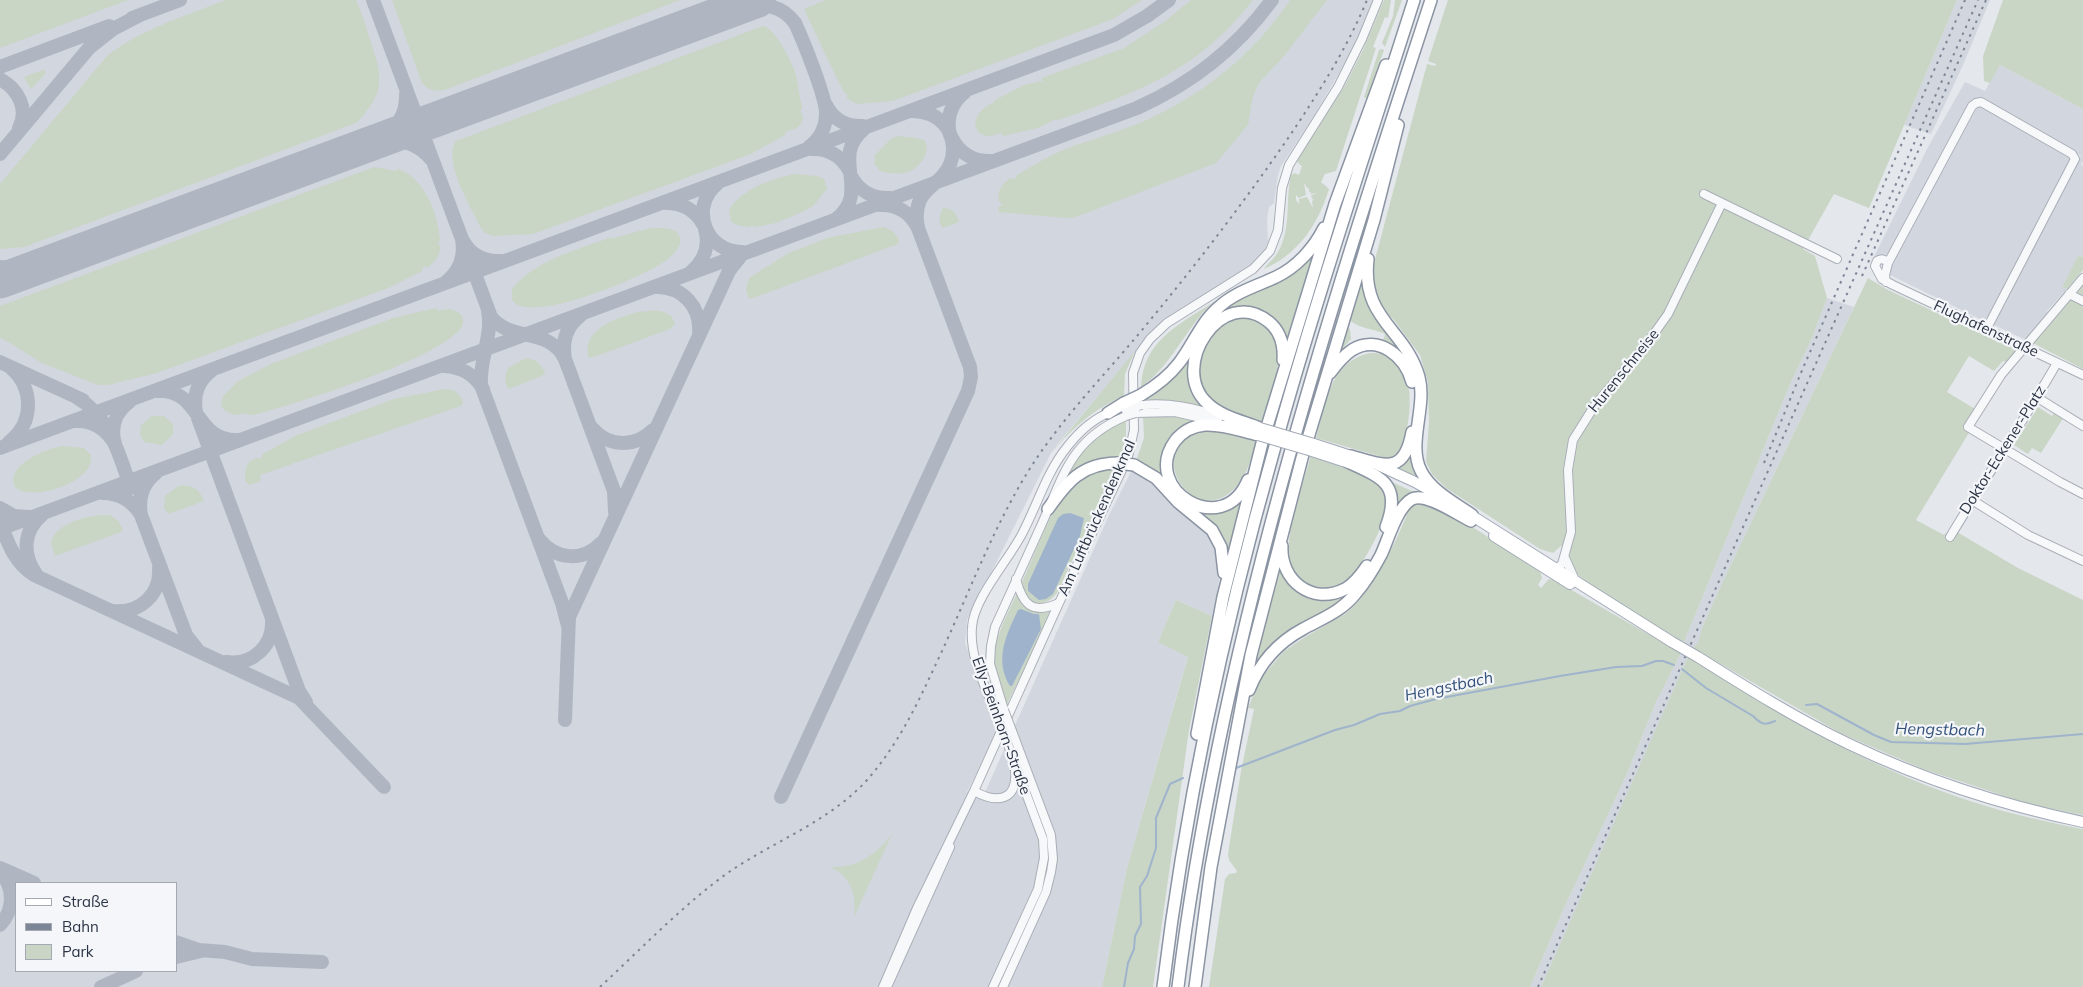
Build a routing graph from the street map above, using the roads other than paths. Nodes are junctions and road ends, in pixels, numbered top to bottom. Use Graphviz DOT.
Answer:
graph roads {
  1 [pos="1378,0"];
  2 [pos="1414,0"];
  3 [pos="1431,0"];
  4 [pos="1408,21"];
  5 [pos="1412,59"];
  6 [pos="1704,194"];
  7 [pos="1722,203"];
  8 [pos="1335,204"];
  9 [pos="1377,208"];
  10 [pos="1837,259"];
  11 [pos="1888,263"];
  12 [pos="2083,278"];
  13 [pos="1887,282"];
  14 [pos="2069,294"];
  15 [pos="2083,301"];
  16 [pos="1986,330"];
  17 [pos="2024,347"];
  18 [pos="2057,363"];
  19 [pos="2083,375"];
  20 [pos="1325,381"];
  21 [pos="1279,385"];
  22 [pos="2038,398"];
  23 [pos="1142,404"];
  24 [pos="1125,409"];
  25 [pos="1108,413"];
  26 [pos="2083,426"];
  27 [pos="1260,436"];
  28 [pos="2004,448"];
  29 [pos="1349,459"];
  30 [pos="2083,494"];
  31 [pos="1972,500"];
  32 [pos="1048,509"];
  33 [pos="1472,519"];
  34 [pos="1285,521"];
  35 [pos="1950,537"];
  36 [pos="1565,554"];
  37 [pos="2083,562"];
  38 [pos="1554,569"];
  39 [pos="1016,580"];
  40 [pos="1575,580"];
  41 [pos="1223,597"];
  42 [pos="1059,603"];
  43 [pos="1626,614"];
  44 [pos="1239,717"];
  45 [pos="1014,760"];
  46 [pos="981,775"];
  47 [pos="1195,783"];
  48 [pos="974,791"];
  49 [pos="995,798"];
  50 [pos="2083,822"];
  51 [pos="953,836"];
  52 [pos="1183,952"];
  53 [pos="883,987"];
  54 [pos="887,987"];
  55 [pos="993,987"];
  56 [pos="1003,987"];
  57 [pos="1163,987"];
  58 [pos="1178,987"];
  59 [pos="1183,987"];
  60 [pos="1195,987"];
  1 -- 42 [label="street, Am Luftbrückendenkmal"];
  2 -- 4 [label="highway"];
  3 -- 5 [label="highway"];
  4 -- 8 [label="highway"];
  4 -- 47 [label="highway"];
  5 -- 9 [label="highway"];
  5 -- 52 [label="highway"];
  6 -- 7 [label="street"];
  7 -- 10 [label="street"];
  7 -- 36 [label="street, Hurenschneise"];
  8 -- 21 [label="highway"];
  8 -- 23 [label="highway"];
  9 -- 20 [label="highway"];
  9 -- 33 [label="highway"];
  11 -- 13 [label="street"];
  11 -- 13 [label="street"];
  11 -- 16 [label="street"];
  12 -- 14 [label="street"];
  13 -- 16 [label="street, Flughafenstraße"];
  14 -- 15 [label="street"];
  14 -- 17 [label="street"];
  16 -- 17 [label="street, Flughafenstraße"];
  17 -- 18 [label="street, Flughafenstraße"];
  17 -- 28 [label="street"];
  18 -- 19 [label="street, Flughafenstraße"];
  18 -- 22 [label="street, Doktor-Eckener-Platz"];
  20 -- 29 [label="highway"];
  20 -- 34 [label="highway"];
  21 -- 27 [label="highway"];
  21 -- 27 [label="highway"];
  22 -- 26 [label="street"];
  22 -- 28 [label="street, Doktor-Eckener-Platz"];
  23 -- 24 [label="highway, bridge"];
  23 -- 24 [label="street, Elly-Beinhorn-Straße, bridge"];
  23 -- 27 [label="street, Elly-Beinhorn-Straße"];
  24 -- 25 [label="highway"];
  24 -- 32 [label="street, Elly-Beinhorn-Straße"];
  25 -- 45 [label="street, Elly-Beinhorn-Straße, bridge"];
  27 -- 27 [label="highway"];
  27 -- 29 [label="main road, bridge"];
  27 -- 41 [label="highway"];
  28 -- 30 [label="street"];
  28 -- 31 [label="street, Doktor-Eckener-Platz"];
  29 -- 33 [label="main road"];
  29 -- 34 [label="highway"];
  31 -- 35 [label="street, Doktor-Eckener-Platz"];
  31 -- 37 [label="street"];
  32 -- 39 [label="street, Elly-Beinhorn-Straße"];
  32 -- 41 [label="highway, bridge"];
  33 -- 38 [label="main road"];
  33 -- 44 [label="highway"];
  34 -- 44 [label="highway"];
  36 -- 38 [label="street, Hurenschneise"];
  36 -- 40 [label="street"];
  38 -- 40 [label="main road"];
  38 -- 43 [label="main road"];
  39 -- 42 [label="street"];
  39 -- 56 [label="street, Elly-Beinhorn-Straße, bridge"];
  40 -- 43 [label="main road"];
  41 -- 47 [label="highway"];
  42 -- 46 [label="street, Am Luftbrückendenkmal"];
  43 -- 50 [label="main road, bridge"];
  44 -- 60 [label="highway"];
  45 -- 49 [label="street"];
  45 -- 55 [label="street, Elly-Beinhorn-Straße"];
  46 -- 48 [label="street, Am Luftbrückendenkmal"];
  46 -- 49 [label="street"];
  47 -- 57 [label="highway"];
  48 -- 49 [label="street"];
  48 -- 51 [label="street, Am Luftbrückendenkmal"];
  51 -- 53 [label="street, Am Luftbrückendenkmal"];
  51 -- 54 [label="street, Am Luftbrückendenkmal"];
  52 -- 58 [label="highway"];
  52 -- 59 [label="highway"];
}
